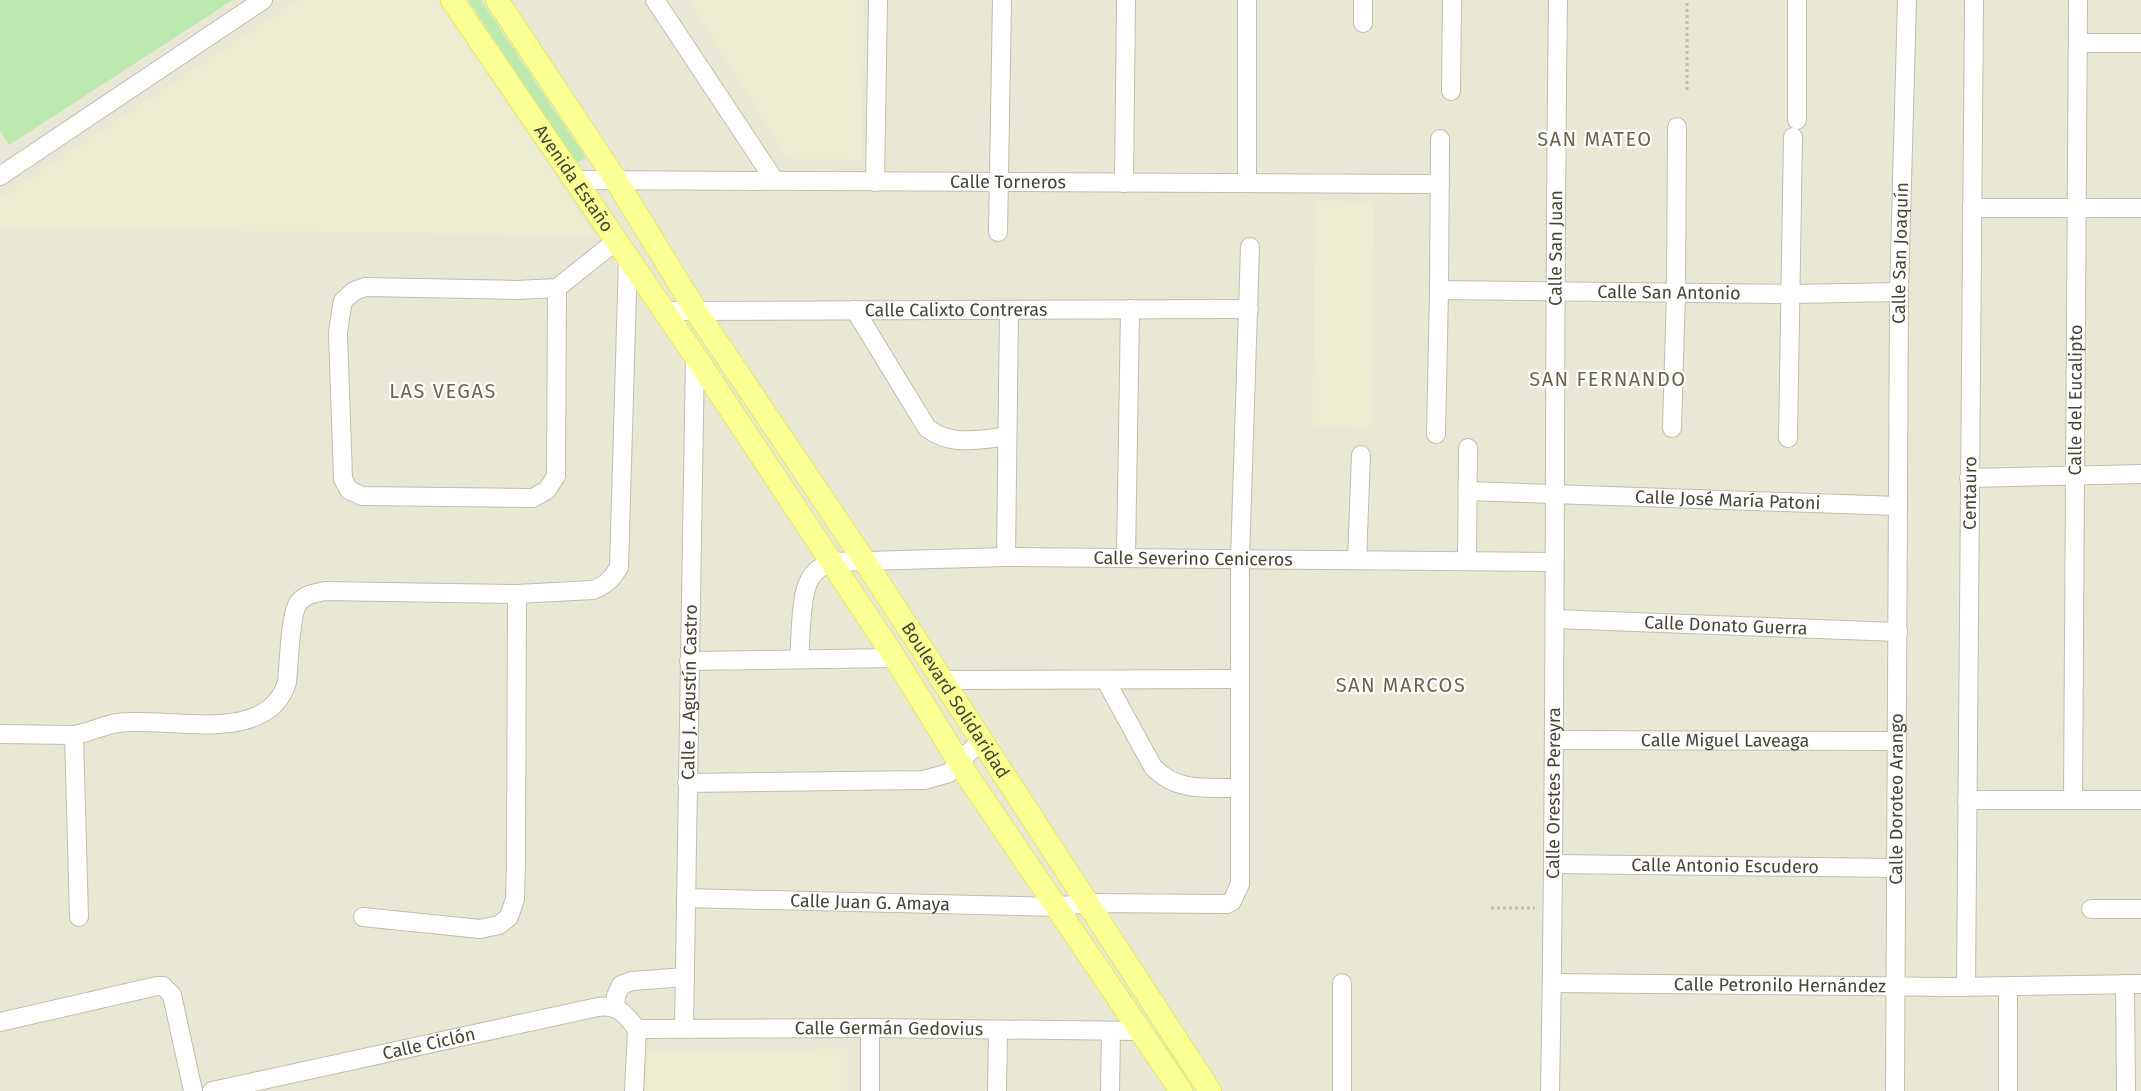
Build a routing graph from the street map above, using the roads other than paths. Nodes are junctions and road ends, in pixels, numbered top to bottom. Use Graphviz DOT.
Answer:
graph roads {
  1 [pos="263,0"];
  2 [pos="452,0"];
  3 [pos="497,0"];
  4 [pos="655,0"];
  5 [pos="878,0"];
  6 [pos="1002,0"];
  7 [pos="1126,0"];
  8 [pos="1247,0"];
  9 [pos="1363,0"];
  10 [pos="1452,0"];
  11 [pos="1557,0"];
  12 [pos="1797,0"];
  13 [pos="1907,0"];
  14 [pos="1974,0"];
  15 [pos="2078,0"];
  16 [pos="1363,22"];
  17 [pos="2078,43"];
  18 [pos="2141,43"];
  19 [pos="1451,91"];
  20 [pos="1677,127"];
  21 [pos="1440,140"];
  22 [pos="0,176"];
  23 [pos="574,180"];
  24 [pos="616,180"];
  25 [pos="775,181"];
  26 [pos="875,182"];
  27 [pos="998,182"];
  28 [pos="1124,183"];
  29 [pos="1247,183"];
  30 [pos="1440,184"];
  31 [pos="2077,207"];
  32 [pos="1972,208"];
  33 [pos="2141,208"];
  34 [pos="998,232"];
  35 [pos="1250,247"];
  36 [pos="622,250"];
  37 [pos="557,288"];
  38 [pos="1439,290"];
  39 [pos="1554,291"];
  40 [pos="1676,292"];
  41 [pos="1899,292"];
  42 [pos="1791,294"];
  43 [pos="1130,309"];
  44 [pos="1249,309"];
  45 [pos="855,310"];
  46 [pos="1009,310"];
  47 [pos="664,311"];
  48 [pos="696,311"];
  49 [pos="695,356"];
  50 [pos="1672,428"];
  51 [pos="1436,434"];
  52 [pos="1006,437"];
  53 [pos="1788,438"];
  54 [pos="1468,448"];
  55 [pos="1361,455"];
  56 [pos="2141,474"];
  57 [pos="2074,476"];
  58 [pos="1969,478"];
  59 [pos="1468,491"];
  60 [pos="1556,495"];
  61 [pos="1898,506"];
  62 [pos="1006,557"];
  63 [pos="1126,558"];
  64 [pos="864,560"];
  65 [pos="1240,560"];
  66 [pos="1357,560"];
  67 [pos="1467,560"];
  68 [pos="832,562"];
  69 [pos="1554,562"];
  70 [pos="516,594"];
  71 [pos="1555,619"];
  72 [pos="1898,632"];
  73 [pos="895,658"];
  74 [pos="799,659"];
  75 [pos="689,661"];
  76 [pos="1240,679"];
  77 [pos="943,680"];
  78 [pos="1106,681"];
  79 [pos="0,734"];
  80 [pos="74,735"];
  81 [pos="982,739"];
  82 [pos="1554,740"];
  83 [pos="1897,741"];
  84 [pos="960,763"];
  85 [pos="687,783"];
  86 [pos="1240,788"];
  87 [pos="1967,800"];
  88 [pos="2073,800"];
  89 [pos="2141,800"];
  90 [pos="1554,864"];
  91 [pos="1896,868"];
  92 [pos="686,898"];
  93 [pos="1088,903"];
  94 [pos="1055,907"];
  95 [pos="2091,909"];
  96 [pos="2141,909"];
  97 [pos="79,917"];
  98 [pos="363,917"];
  99 [pos="685,977"];
  100 [pos="1342,983"];
  101 [pos="1552,983"];
  102 [pos="2133,984"];
  103 [pos="1896,986"];
  104 [pos="1966,987"];
  105 [pos="2008,987"];
  106 [pos="615,1008"];
  107 [pos="0,1022"];
  108 [pos="684,1028"];
  109 [pos="870,1028"];
  110 [pos="637,1029"];
  111 [pos="998,1030"];
  112 [pos="1141,1031"];
  113 [pos="1111,1032"];
  114 [pos="193,1091"];
  115 [pos="212,1091"];
  116 [pos="634,1091"];
  117 [pos="870,1091"];
  118 [pos="997,1091"];
  119 [pos="1110,1091"];
  120 [pos="1181,1091"];
  121 [pos="1210,1091"];
  122 [pos="1342,1091"];
  123 [pos="1550,1091"];
  124 [pos="1895,1091"];
  125 [pos="2008,1091"];
  126 [pos="2126,1091"];
  1 -- 22 [label="street"];
  2 -- 23 [label="main road, Avenida Estaño"];
  3 -- 24 [label="main road, Avenida Estaño"];
  4 -- 25 [label="street"];
  5 -- 26 [label="street"];
  6 -- 27 [label="street"];
  7 -- 28 [label="street"];
  8 -- 29 [label="street"];
  9 -- 16 [label="street"];
  10 -- 19 [label="street"];
  11 -- 39 [label="street, Calle San Juan"];
  12 -- 42 [label="street"];
  13 -- 41 [label="street, Calle San Joaquín"];
  14 -- 32 [label="street, Centauro"];
  15 -- 17 [label="street, Calle del Eucalipto"];
  17 -- 18 [label="street"];
  17 -- 31 [label="street, Calle del Eucalipto"];
  20 -- 40 [label="street"];
  21 -- 30 [label="street"];
  23 -- 24 [label="street, Calle Torneros"];
  23 -- 36 [label="main road, Avenida Estaño"];
  24 -- 25 [label="street, Calle Torneros"];
  24 -- 48 [label="main road, Avenida Estaño"];
  25 -- 26 [label="street, Calle Torneros"];
  26 -- 27 [label="street, Calle Torneros"];
  27 -- 28 [label="street, Calle Torneros"];
  27 -- 34 [label="street"];
  28 -- 29 [label="street, Calle Torneros"];
  29 -- 30 [label="street, Calle Torneros"];
  30 -- 38 [label="street"];
  31 -- 32 [label="street"];
  31 -- 33 [label="street"];
  31 -- 57 [label="street, Calle del Eucalipto"];
  32 -- 58 [label="street, Centauro"];
  35 -- 44 [label="street"];
  36 -- 37 [label="street"];
  36 -- 47 [label="main road, Avenida Estaño"];
  36 -- 70 [label="street"];
  37 -- 37 [label="street"];
  38 -- 39 [label="street, Calle San Antonio"];
  38 -- 51 [label="street"];
  39 -- 40 [label="street, Calle San Antonio"];
  39 -- 60 [label="street, Calle San Juan"];
  40 -- 42 [label="street, Calle San Antonio"];
  40 -- 50 [label="street"];
  41 -- 42 [label="street, Calle San Antonio"];
  41 -- 61 [label="street, Calle San Joaquín"];
  42 -- 53 [label="street"];
  43 -- 44 [label="street, Calle Calixto Contreras"];
  43 -- 46 [label="street, Calle Calixto Contreras"];
  43 -- 63 [label="street"];
  44 -- 65 [label="street"];
  45 -- 46 [label="street, Calle Calixto Contreras"];
  45 -- 48 [label="street, Calle Calixto Contreras"];
  45 -- 52 [label="street"];
  46 -- 52 [label="street"];
  47 -- 48 [label="street, Calle Calixto Contreras"];
  47 -- 49 [label="main road, Avenida Estaño"];
  48 -- 64 [label="main road, Boulevard Solidaridad"];
  49 -- 68 [label="main road, Boulevard Solidaridad"];
  49 -- 75 [label="street, Calle J. Agustín Castro"];
  52 -- 62 [label="street"];
  54 -- 59 [label="street"];
  55 -- 66 [label="street"];
  56 -- 57 [label="street"];
  57 -- 58 [label="street"];
  57 -- 88 [label="street, Calle del Eucalipto"];
  58 -- 87 [label="street, Centauro"];
  59 -- 60 [label="street, Calle José María Patoni"];
  59 -- 67 [label="street"];
  60 -- 61 [label="street, Calle José María Patoni"];
  60 -- 69 [label="street, Calle Orestes Pereyra"];
  61 -- 72 [label="street, Calle Doroteo Arango"];
  62 -- 63 [label="street, Calle Severino Ceniceros"];
  62 -- 64 [label="street, Calle Severino Ceniceros"];
  63 -- 65 [label="street, Calle Severino Ceniceros"];
  64 -- 68 [label="street, Calle Severino Ceniceros"];
  64 -- 77 [label="main road, Boulevard Solidaridad"];
  65 -- 66 [label="street, Calle Severino Ceniceros"];
  65 -- 76 [label="street"];
  66 -- 67 [label="street, Calle Severino Ceniceros"];
  67 -- 69 [label="street, Calle Severino Ceniceros"];
  68 -- 73 [label="main road, Boulevard Solidaridad"];
  68 -- 74 [label="street"];
  69 -- 71 [label="street, Calle Orestes Pereyra"];
  70 -- 80 [label="street"];
  70 -- 98 [label="street"];
  71 -- 72 [label="street, Calle Donato Guerra"];
  71 -- 82 [label="street, Calle Orestes Pereyra"];
  72 -- 83 [label="street, Calle Doroteo Arango"];
  73 -- 74 [label="street"];
  73 -- 84 [label="main road, Boulevard Solidaridad"];
  74 -- 75 [label="street"];
  75 -- 85 [label="street, Calle J. Agustín Castro"];
  76 -- 78 [label="street"];
  76 -- 86 [label="street"];
  77 -- 78 [label="street"];
  77 -- 81 [label="main road, Boulevard Solidaridad"];
  78 -- 86 [label="street"];
  79 -- 80 [label="street"];
  80 -- 97 [label="street"];
  81 -- 84 [label="street"];
  81 -- 93 [label="main road, Boulevard Solidaridad"];
  82 -- 83 [label="street, Calle Miguel Laveaga"];
  82 -- 90 [label="street, Calle Orestes Pereyra"];
  83 -- 91 [label="street, Calle Doroteo Arango"];
  84 -- 85 [label="street"];
  84 -- 94 [label="main road, Boulevard Solidaridad"];
  85 -- 92 [label="street, Calle J. Agustín Castro"];
  86 -- 93 [label="street, Calle Juan G. Amaya"];
  87 -- 88 [label="street"];
  87 -- 104 [label="street, Centauro"];
  88 -- 89 [label="street"];
  90 -- 91 [label="street, Calle Antonio Escudero"];
  90 -- 101 [label="street, Calle Orestes Pereyra"];
  91 -- 103 [label="street, Calle Doroteo Arango"];
  92 -- 94 [label="street, Calle Juan G. Amaya"];
  92 -- 99 [label="street, Calle J. Agustín Castro"];
  93 -- 94 [label="street, Calle Juan G. Amaya"];
  93 -- 121 [label="main road, Boulevard Solidaridad"];
  94 -- 112 [label="main road, Boulevard Solidaridad"];
  95 -- 96 [label="street"];
  99 -- 106 [label="street"];
  99 -- 108 [label="street, Calle J. Agustín Castro"];
  100 -- 122 [label="street"];
  101 -- 103 [label="street, Calle Petronilo Hernández"];
  101 -- 123 [label="street, Calle Orestes Pereyra"];
  102 -- 105 [label="street, Calle Petronilo Hernández"];
  102 -- 126 [label="street"];
  103 -- 104 [label="street, Calle Petronilo Hernández"];
  103 -- 124 [label="street, Calle Doroteo Arango"];
  104 -- 105 [label="street, Calle Petronilo Hernández"];
  105 -- 125 [label="street"];
  106 -- 110 [label="street"];
  106 -- 115 [label="street, Calle Ciclón"];
  107 -- 114 [label="street"];
  108 -- 109 [label="street, Calle Germán Gedovius"];
  108 -- 110 [label="street, Calle Germán Gedovius"];
  109 -- 111 [label="street, Calle Germán Gedovius"];
  109 -- 117 [label="street"];
  110 -- 116 [label="street"];
  111 -- 113 [label="street, Calle Germán Gedovius"];
  111 -- 118 [label="street"];
  112 -- 113 [label="street, Calle Germán Gedovius"];
  112 -- 120 [label="main road, Boulevard Solidaridad"];
  113 -- 119 [label="street"];
}
